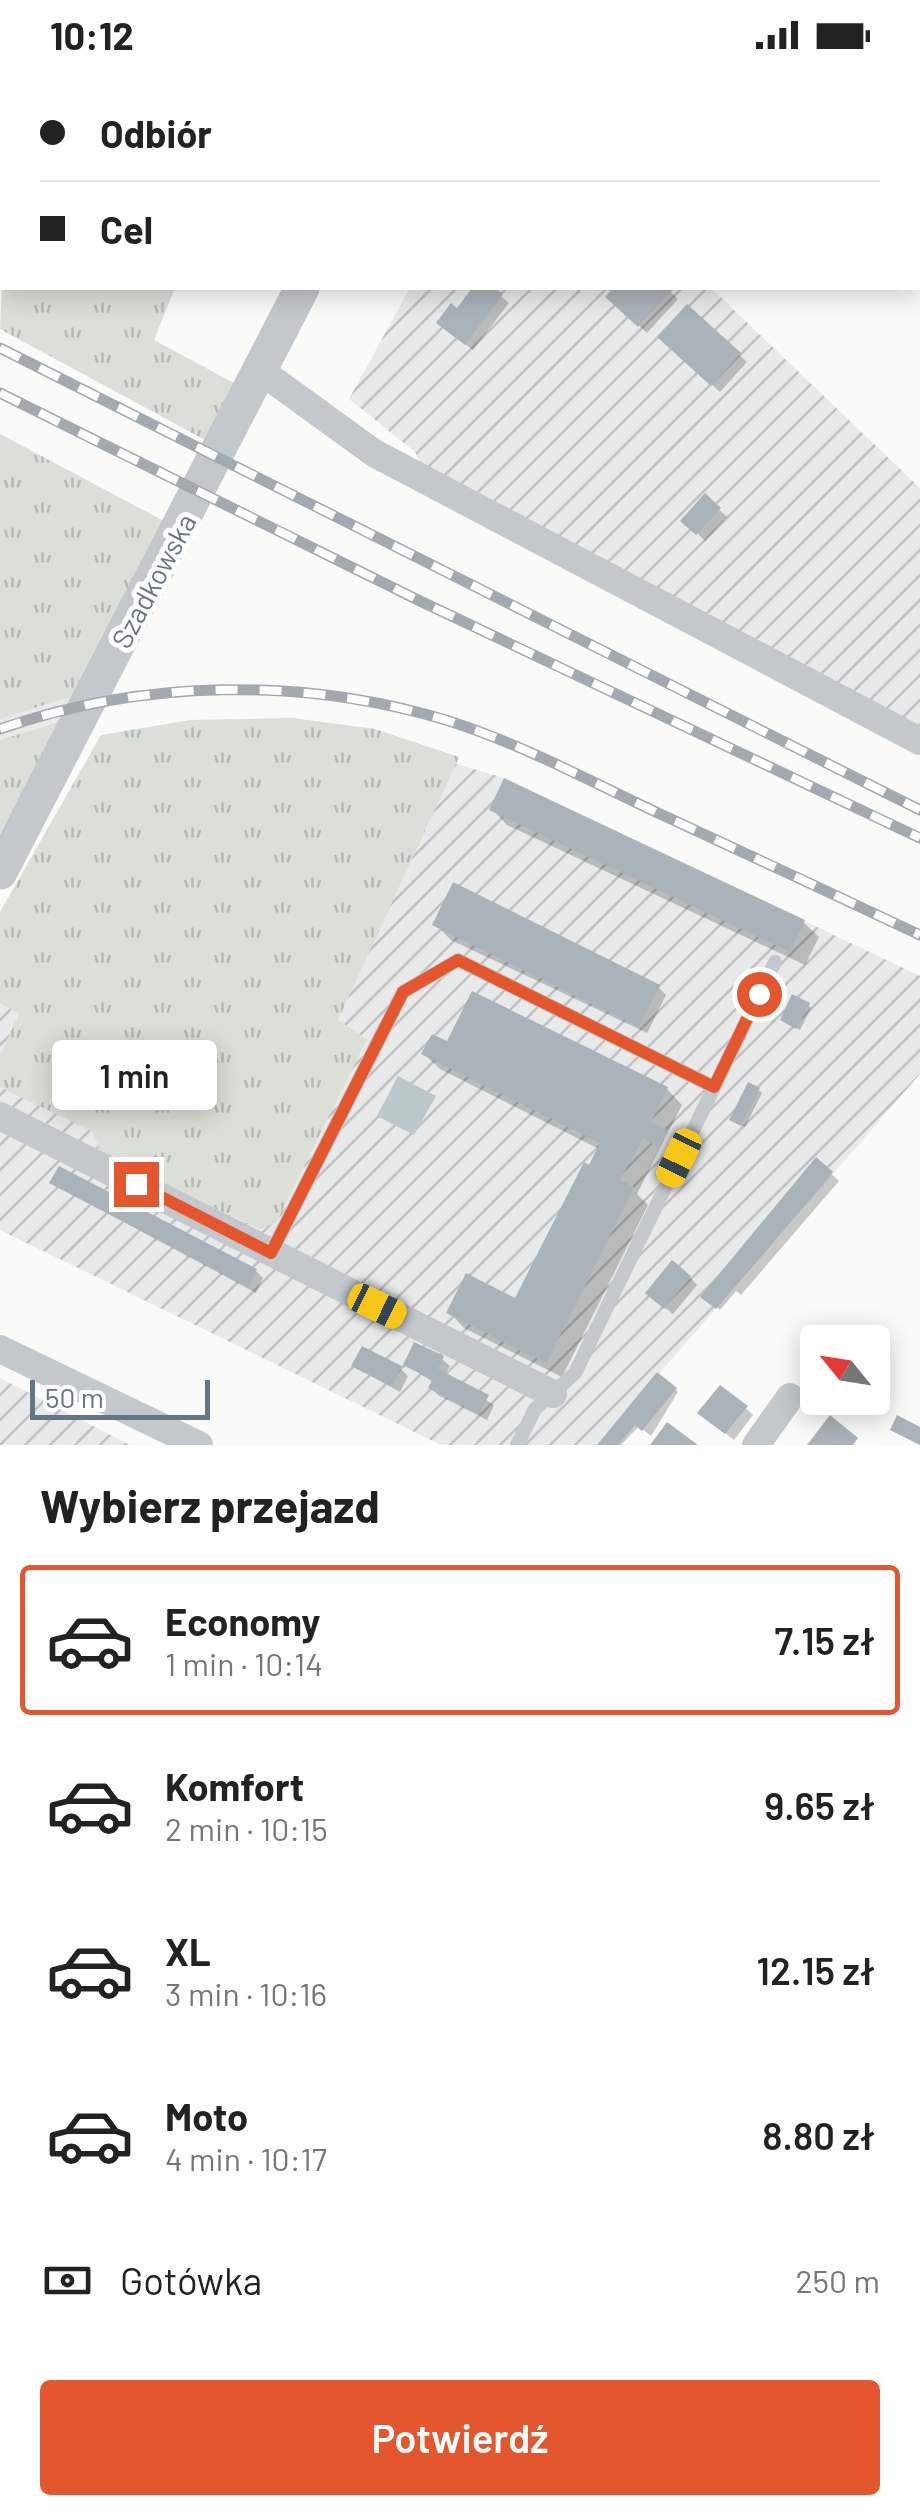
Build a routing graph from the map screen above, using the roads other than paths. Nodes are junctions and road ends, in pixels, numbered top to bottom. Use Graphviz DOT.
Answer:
graph roads {
  1 [pos="301,290"];
  2 [pos="261,371"];
  3 [pos="920,741"];
  4 [pos="0,872"];
  5 [pos="774,962"];
  6 [pos="714,1087"];
  7 [pos="0,1116"];
  8 [pos="271,1253"];
  9 [pos="0,1349"];
  10 [pos="553,1394"];
  11 [pos="790,1397"];
  12 [pos="199,1445"];
  13 [pos="517,1445"];
  14 [pos="756,1445"];
  1 -- 2 [label="street, Szadkowska"];
  2 -- 3 [label="street"];
  2 -- 4 [label="street, Szadkowska"];
  5 -- 6 [label="lane"];
  6 -- 8 [label="lane"];
  6 -- 10 [label="lane"];
  7 -- 8 [label="street"];
  8 -- 10 [label="street"];
  9 -- 12 [label="street"];
  10 -- 13 [label="lane"];
  11 -- 14 [label="street"];
}
